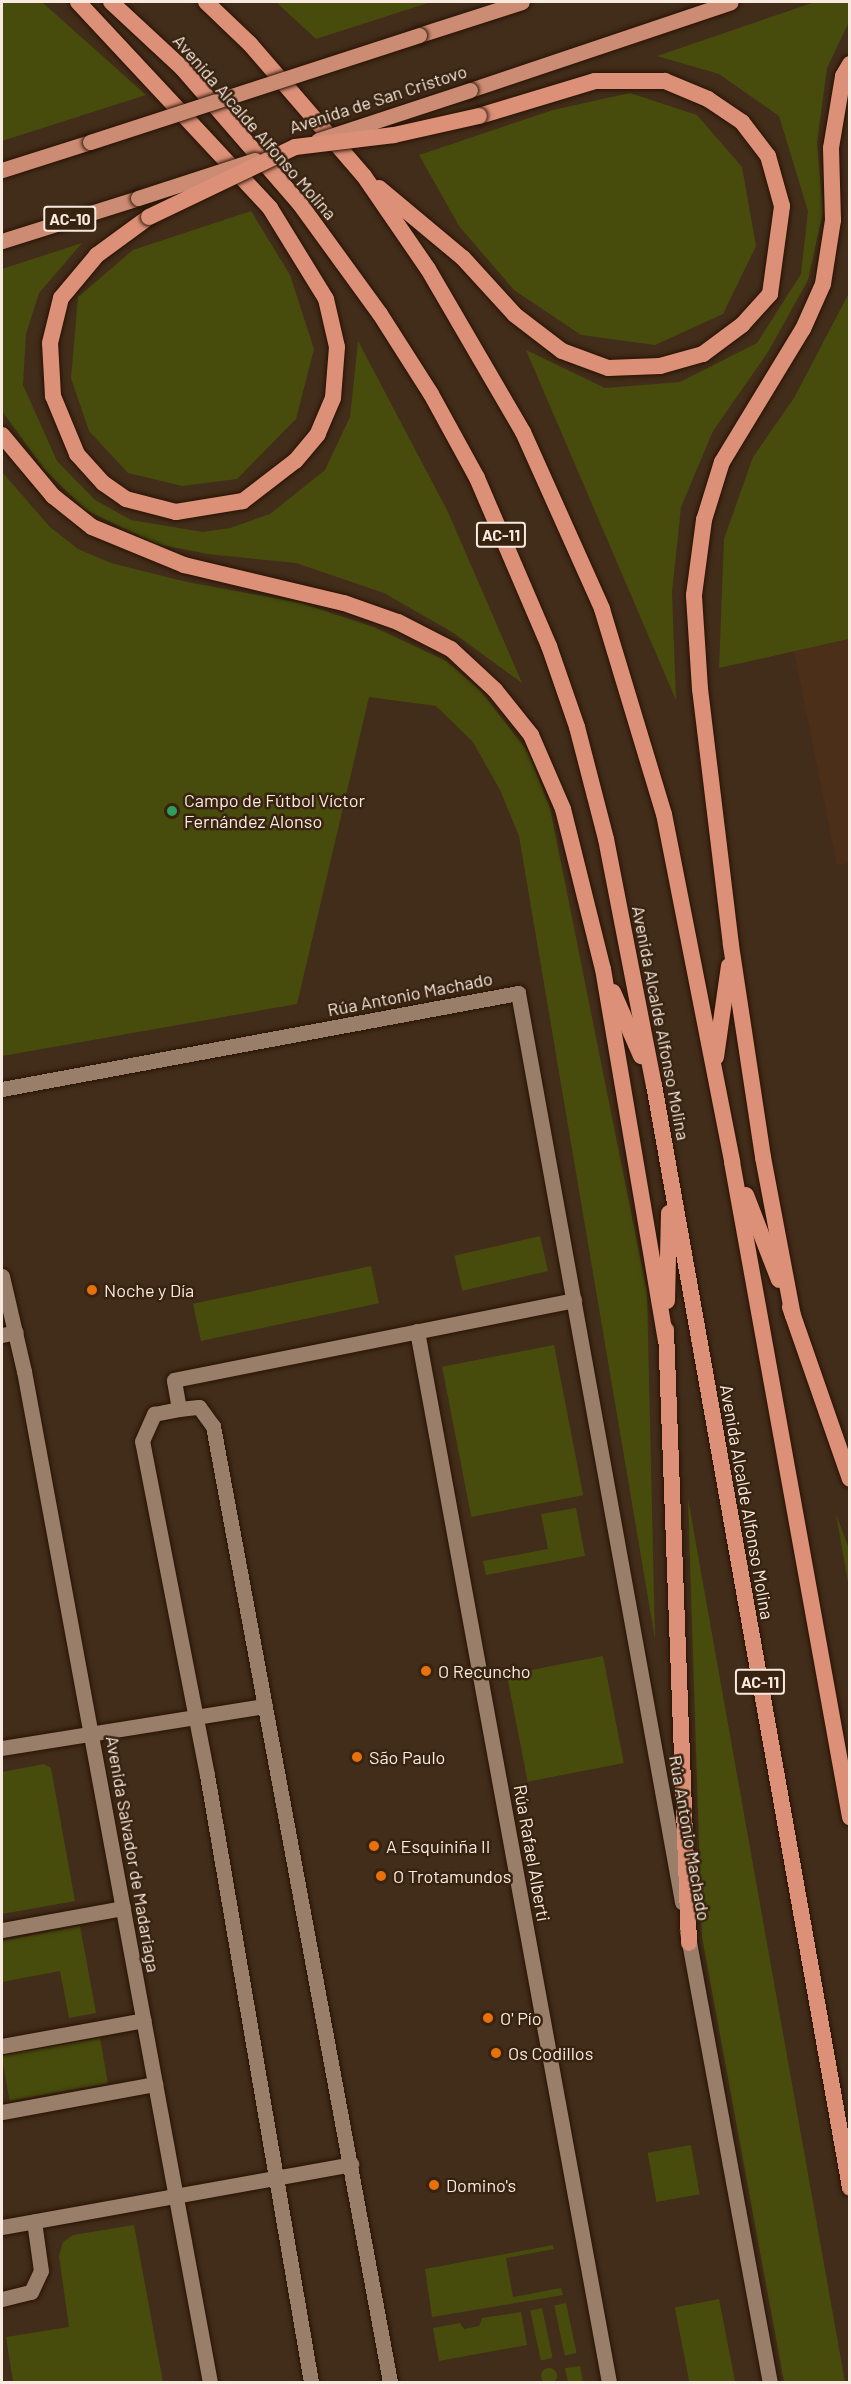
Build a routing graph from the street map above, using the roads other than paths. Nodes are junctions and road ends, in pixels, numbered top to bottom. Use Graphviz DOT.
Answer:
graph roads {
  1 [pos="78,2"];
  2 [pos="111,2"];
  3 [pos="206,2"];
  4 [pos="522,2"];
  5 [pos="731,2"];
  6 [pos="849,64"];
  7 [pos="295,147"];
  8 [pos="2,170"];
  9 [pos="364,176"];
  10 [pos="2,241"];
  11 [pos="2,435"];
  12 [pos="731,945"];
  13 [pos="603,969"];
  14 [pos="714,1072"];
  15 [pos="654,1085"];
  16 [pos="2,1089"];
  17 [pos="732,1162"];
  18 [pos="670,1176"];
  19 [pos="2,1276"];
  20 [pos="574,1300"];
  21 [pos="794,1316"];
  22 [pos="417,1331"];
  23 [pos="9,1334"];
  24 [pos="666,1340"];
  25 [pos="179,1409"];
  26 [pos="849,1479"];
  27 [pos="265,1706"];
  28 [pos="196,1716"];
  29 [pos="90,1732"];
  30 [pos="2,1748"];
  31 [pos="849,1817"];
  32 [pos="123,1908"];
  33 [pos="2,1930"];
  34 [pos="689,1943"];
  35 [pos="144,2020"];
  36 [pos="2,2046"];
  37 [pos="155,2084"];
  38 [pos="2,2112"];
  39 [pos="351,2164"];
  40 [pos="275,2177"];
  41 [pos="849,2188"];
  42 [pos="176,2195"];
  43 [pos="34,2221"];
  44 [pos="2,2227"];
  45 [pos="2,2299"];
  46 [pos="210,2382"];
  47 [pos="311,2382"];
  48 [pos="390,2382"];
  49 [pos="609,2382"];
  50 [pos="770,2382"];
  1 -- 7 [label="highway, bridge"];
  2 -- 15 [label="highway, Avenida Alcalde Alfonso Molina / AC-11"];
  3 -- 9 [label="highway"];
  4 -- 8 [label="main road, bridge"];
  5 -- 7 [label="main road, Avenida de San Cristovo, bridge"];
  6 -- 12 [label="highway"];
  7 -- 9 [label="highway, bridge"];
  7 -- 10 [label="main road, Avenida de San Cristovo / AC-10, bridge"];
  9 -- 14 [label="highway"];
  11 -- 13 [label="highway"];
  12 -- 14 [label="highway"];
  12 -- 21 [label="highway"];
  13 -- 15 [label="highway"];
  13 -- 24 [label="highway"];
  14 -- 17 [label="highway"];
  15 -- 18 [label="highway, Avenida Alcalde Alfonso Molina / AC-11"];
  16 -- 20 [label="street, Rúa Antonio Machado"];
  17 -- 21 [label="highway"];
  17 -- 31 [label="highway"];
  18 -- 24 [label="highway"];
  18 -- 41 [label="highway, Avenida Alcalde Alfonso Molina / AC-11"];
  19 -- 23 [label="street, Avenida Salvador de Madariaga"];
  20 -- 22 [label="street"];
  20 -- 34 [label="street, Rúa Antonio Machado"];
  21 -- 26 [label="highway"];
  22 -- 25 [label="street"];
  22 -- 49 [label="street, Rúa Rafael Alberti"];
  23 -- 29 [label="street, Avenida Salvador de Madariaga"];
  24 -- 34 [label="highway"];
  25 -- 27 [label="street"];
  25 -- 28 [label="street"];
  27 -- 28 [label="street"];
  27 -- 39 [label="street"];
  28 -- 29 [label="street"];
  28 -- 40 [label="street"];
  29 -- 30 [label="street"];
  29 -- 32 [label="street, Avenida Salvador de Madariaga"];
  32 -- 33 [label="street"];
  32 -- 35 [label="street, Avenida Salvador de Madariaga"];
  34 -- 50 [label="street, Rúa Antonio Machado"];
  35 -- 36 [label="street"];
  35 -- 37 [label="street, Avenida Salvador de Madariaga"];
  37 -- 38 [label="street"];
  37 -- 42 [label="street, Avenida Salvador de Madariaga"];
  39 -- 40 [label="street"];
  39 -- 48 [label="street"];
  40 -- 42 [label="street"];
  40 -- 47 [label="street"];
  42 -- 43 [label="street"];
  42 -- 46 [label="street, Avenida Salvador de Madariaga"];
  43 -- 44 [label="street"];
  43 -- 45 [label="street"];
}
